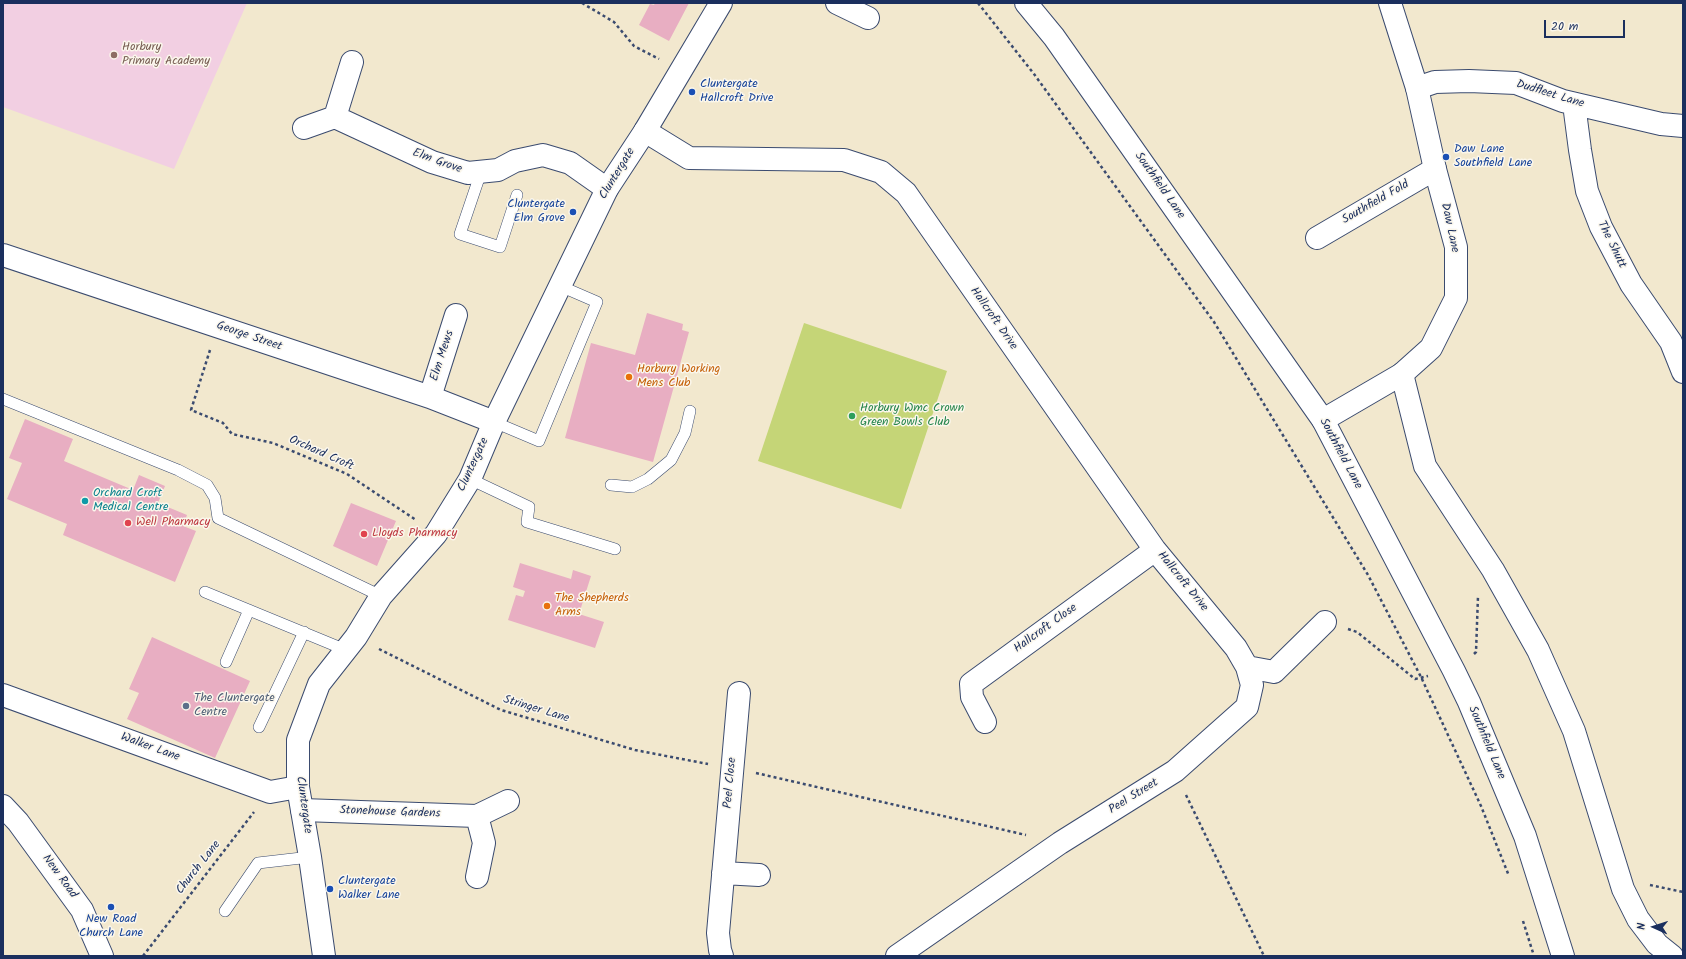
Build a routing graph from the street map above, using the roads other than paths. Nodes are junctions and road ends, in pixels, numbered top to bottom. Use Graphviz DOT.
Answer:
graph roads {
  1 [pos="721,3"];
  2 [pos="837,3"];
  3 [pos="1026,3"];
  4 [pos="1390,3"];
  5 [pos="868,18"];
  6 [pos="352,62"];
  7 [pos="1417,88"];
  8 [pos="1574,104"];
  9 [pos="335,117"];
  10 [pos="1683,126"];
  11 [pos="304,128"];
  12 [pos="645,131"];
  13 [pos="1435,169"];
  14 [pos="481,172"];
  15 [pos="607,189"];
  16 [pos="517,195"];
  17 [pos="1317,238"];
  18 [pos="3,255"];
  19 [pos="560,286"];
  20 [pos="456,315"];
  21 [pos="1683,372"];
  22 [pos="1402,374"];
  23 [pos="430,398"];
  24 [pos="3,399"];
  25 [pos="690,411"];
  26 [pos="1323,420"];
  27 [pos="494,422"];
  28 [pos="470,479"];
  29 [pos="611,485"];
  30 [pos="615,549"];
  31 [pos="1155,550"];
  32 [pos="205,592"];
  33 [pos="381,596"];
  34 [pos="249,610"];
  35 [pos="1325,622"];
  36 [pos="304,632"];
  37 [pos="346,650"];
  38 [pos="226,662"];
  39 [pos="1247,667"];
  40 [pos="739,693"];
  41 [pos="3,695"];
  42 [pos="985,722"];
  43 [pos="259,727"];
  44 [pos="298,787"];
  45 [pos="508,800"];
  46 [pos="3,806"];
  47 [pos="302,810"];
  48 [pos="478,816"];
  49 [pos="310,857"];
  50 [pos="723,873"];
  51 [pos="759,875"];
  52 [pos="477,877"];
  53 [pos="226,911"];
  54 [pos="102,956"];
  55 [pos="324,956"];
  56 [pos="722,956"];
  57 [pos="896,956"];
  58 [pos="1563,956"];
  59 [pos="1672,956"];
  1 -- 12 [label="main road, Cluntergate"];
  2 -- 5 [label="main road"];
  3 -- 26 [label="main road, Southfield Lane"];
  4 -- 7 [label="main road, Daw Lane"];
  6 -- 9 [label="main road"];
  7 -- 8 [label="main road, Dudfleet Lane"];
  7 -- 13 [label="main road, Daw Lane"];
  8 -- 10 [label="main road, Dudfleet Lane"];
  8 -- 21 [label="main road, The Shutt"];
  9 -- 11 [label="main road"];
  9 -- 14 [label="main road, Elm Grove"];
  12 -- 15 [label="main road, Cluntergate"];
  12 -- 31 [label="main road, Hallcroft Drive"];
  13 -- 17 [label="main road, Southfield Fold"];
  13 -- 22 [label="main road, Daw Lane"];
  14 -- 15 [label="main road, Elm Grove"];
  14 -- 16 [label="lane"];
  15 -- 19 [label="main road, Cluntergate"];
  18 -- 23 [label="main road, George Street"];
  19 -- 27 [label="main road, Cluntergate"];
  19 -- 27 [label="lane"];
  20 -- 23 [label="main road, Elm Mews"];
  22 -- 26 [label="main road, Daw Lane"];
  22 -- 59 [label="main road"];
  23 -- 27 [label="main road, George Street"];
  24 -- 33 [label="lane"];
  25 -- 29 [label="lane"];
  26 -- 58 [label="main road, Southfield Lane"];
  27 -- 28 [label="main road, Cluntergate"];
  28 -- 30 [label="lane"];
  28 -- 33 [label="main road, Cluntergate"];
  31 -- 39 [label="main road, Hallcroft Drive"];
  31 -- 42 [label="main road, Hallcroft Close"];
  32 -- 34 [label="lane"];
  33 -- 37 [label="main road, Cluntergate"];
  34 -- 36 [label="lane"];
  34 -- 38 [label="lane"];
  35 -- 39 [label="main road"];
  36 -- 37 [label="lane"];
  36 -- 43 [label="lane"];
  37 -- 44 [label="main road, Cluntergate"];
  39 -- 57 [label="main road, Peel Street"];
  40 -- 50 [label="main road, Peel Close"];
  41 -- 44 [label="main road, Walker Lane"];
  44 -- 47 [label="main road, Cluntergate"];
  45 -- 48 [label="main road"];
  46 -- 54 [label="main road, New Road"];
  47 -- 48 [label="main road, Stonehouse Gardens"];
  47 -- 49 [label="main road, Cluntergate"];
  48 -- 52 [label="main road"];
  49 -- 53 [label="lane"];
  49 -- 55 [label="main road, Cluntergate"];
  50 -- 51 [label="main road"];
  50 -- 56 [label="main road, Peel Close"];
}
